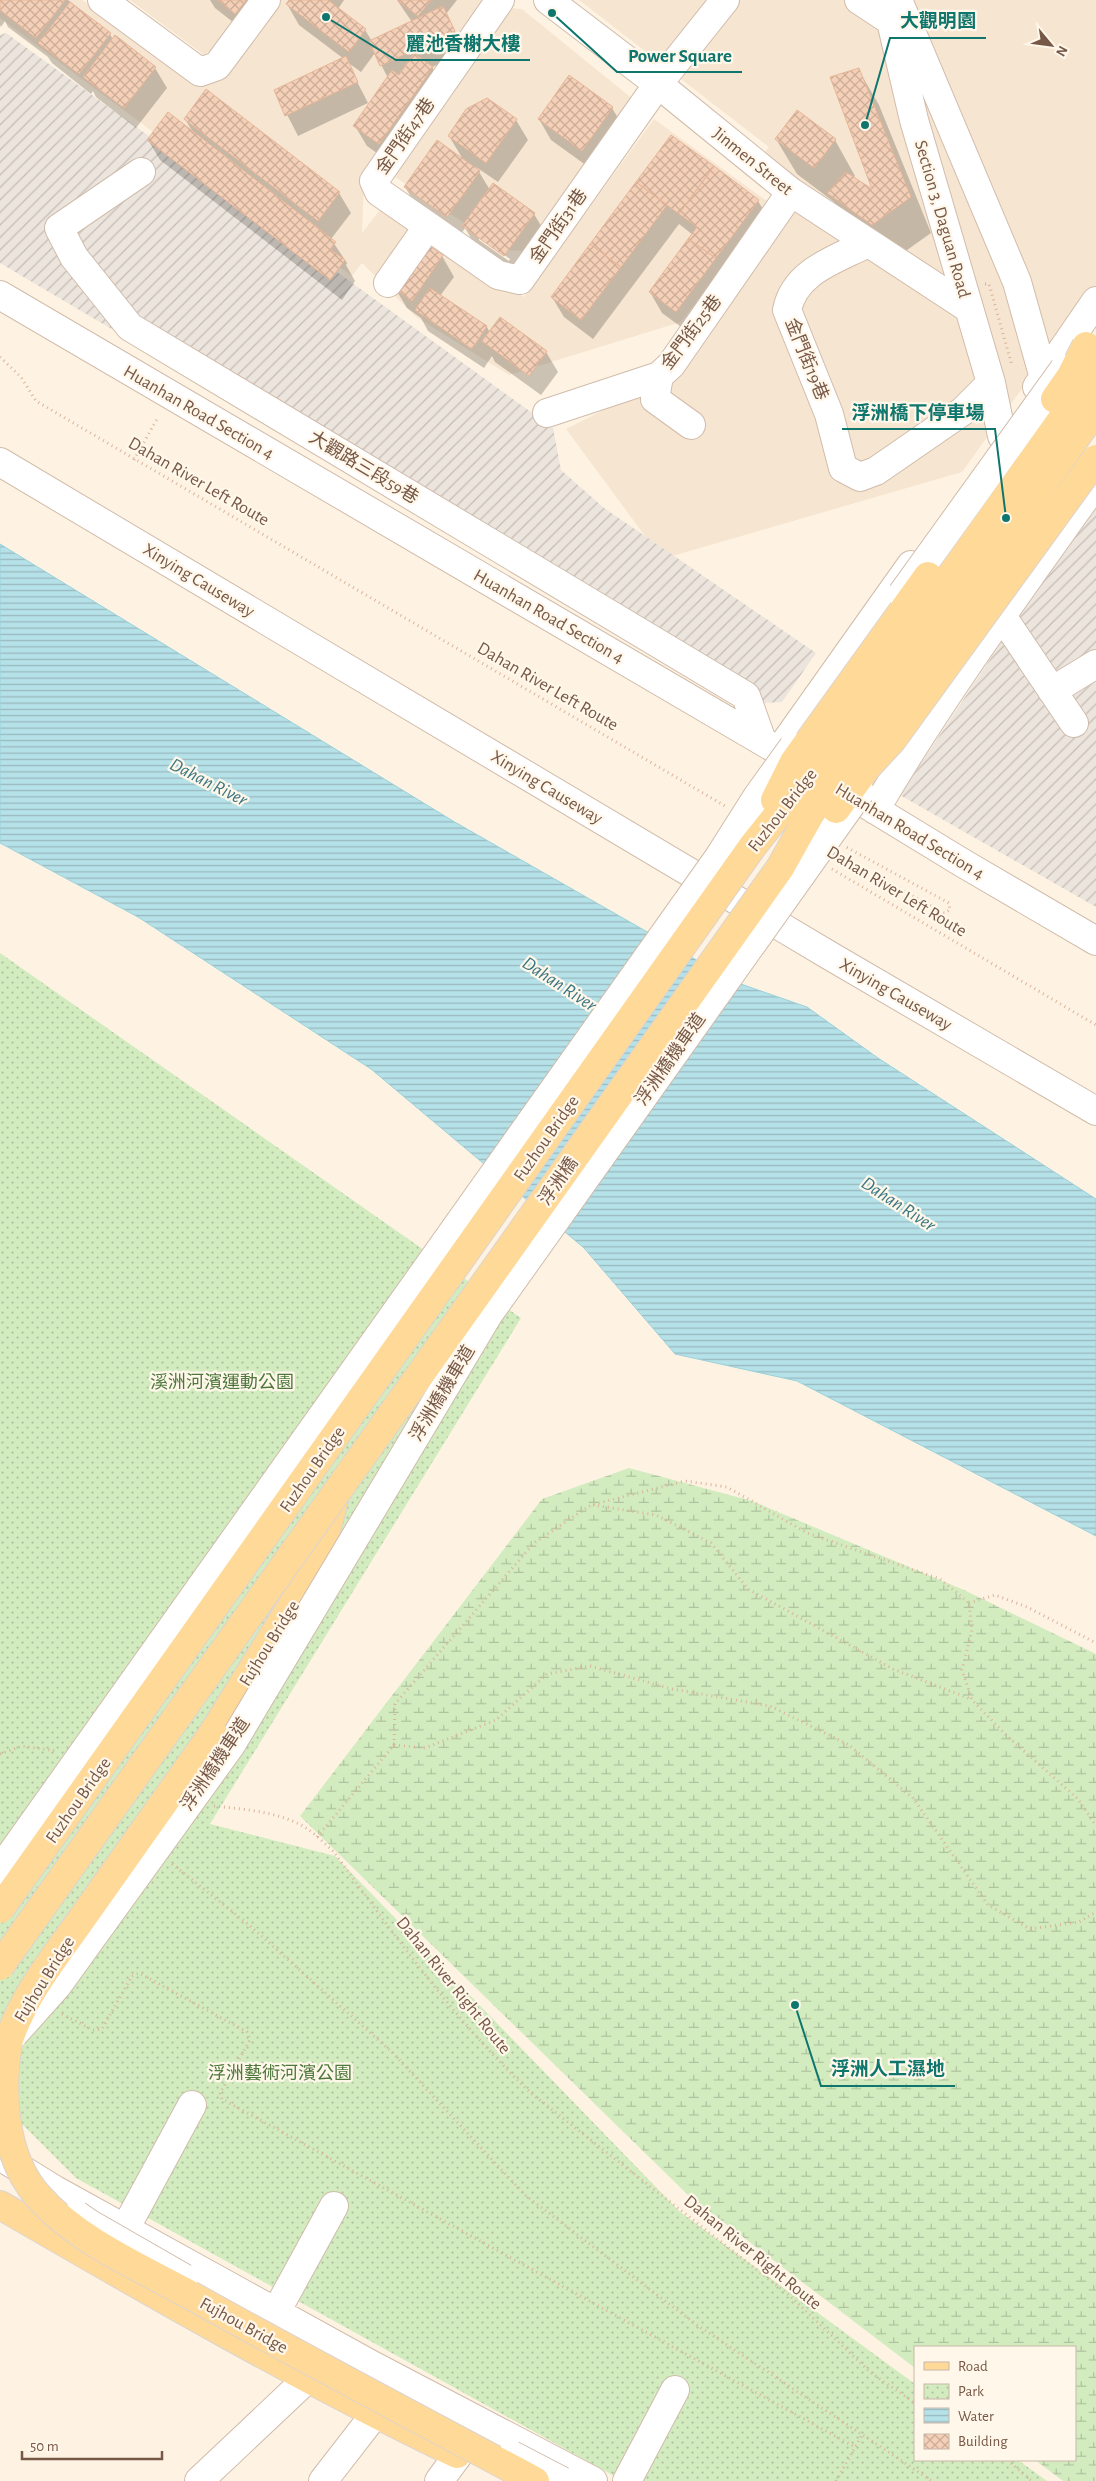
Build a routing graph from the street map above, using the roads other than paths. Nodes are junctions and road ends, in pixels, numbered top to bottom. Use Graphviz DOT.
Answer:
graph roads {
  1 [pos="102,0"];
  2 [pos="266,0"];
  3 [pos="500,0"];
  4 [pos="548,0"];
  5 [pos="725,0"];
  6 [pos="859,0"];
  7 [pos="891,7"];
  8 [pos="658,84"];
  9 [pos="959,147"];
  10 [pos="927,165"];
  11 [pos="141,172"];
  12 [pos="791,192"];
  13 [pos="428,226"];
  14 [pos="868,243"];
  15 [pos="388,283"];
  16 [pos="0,295"];
  17 [pos="1096,300"];
  18 [pos="968,308"];
  19 [pos="1091,339"];
  20 [pos="1096,371"];
  21 [pos="659,376"];
  22 [pos="1044,378"];
  23 [pos="991,383"];
  24 [pos="1096,409"];
  25 [pos="547,413"];
  26 [pos="691,425"];
  27 [pos="1002,436"];
  28 [pos="1096,459"];
  29 [pos="0,462"];
  30 [pos="1096,465"];
  31 [pos="1096,483"];
  32 [pos="1002,616"];
  33 [pos="871,621"];
  34 [pos="1096,664"];
  35 [pos="962,675"];
  36 [pos="1052,690"];
  37 [pos="1074,723"];
  38 [pos="892,740"];
  39 [pos="770,746"];
  40 [pos="875,810"];
  41 [pos="752,847"];
  42 [pos="780,868"];
  43 [pos="1096,941"];
  44 [pos="1096,1111"];
  45 [pos="336,1494"];
  46 [pos="283,1654"];
  47 [pos="0,1870"];
  48 [pos="0,1909"];
  49 [pos="0,1966"];
  50 [pos="0,2050"];
  51 [pos="192,2105"];
  52 [pos="0,2156"];
  53 [pos="0,2205"];
  54 [pos="334,2206"];
  55 [pos="125,2229"];
  56 [pos="276,2312"];
  57 [pos="308,2378"];
  58 [pos="675,2390"];
  59 [pos="375,2414"];
  60 [pos="459,2454"];
  61 [pos="199,2481"];
  62 [pos="323,2481"];
  63 [pos="439,2481"];
  64 [pos="510,2481"];
  65 [pos="535,2481"];
  66 [pos="562,2481"];
  67 [pos="593,2481"];
  68 [pos="626,2481"];
  1 -- 2 [label="street"];
  3 -- 13 [label="street, 金門街47巷"];
  4 -- 8 [label="street, Jinmen Street"];
  5 -- 8 [label="street"];
  6 -- 7 [label="street"];
  7 -- 9 [label="street, Section 3, Daguan Road"];
  7 -- 10 [label="street, Section 3, Daguan Road"];
  8 -- 12 [label="street, Jinmen Street"];
  8 -- 13 [label="street, 金門街31巷"];
  9 -- 10 [label="street"];
  9 -- 22 [label="street, Section 3, Daguan Road"];
  10 -- 18 [label="street, Section 3, Daguan Road"];
  11 -- 39 [label="street, 大觀路三段59巷"];
  12 -- 14 [label="street, Jinmen Street"];
  12 -- 21 [label="street, 金門街25巷"];
  13 -- 15 [label="street"];
  14 -- 18 [label="street, Jinmen Street"];
  14 -- 23 [label="street, 金門街19巷"];
  16 -- 39 [label="street, Huanhan Road Section 4"];
  17 -- 22 [label="street"];
  18 -- 23 [label="street, Section 3, Daguan Road"];
  19 -- 41 [label="main road, bridge"];
  19 -- 47 [label="street, bridge"];
  20 -- 41 [label="main road, Fuzhou Bridge, bridge"];
  21 -- 25 [label="street, 金門街25巷"];
  21 -- 26 [label="street"];
  22 -- 27 [label="street"];
  22 -- 30 [label="street, Section 3, Daguan Road"];
  23 -- 27 [label="street, Section 3, Daguan Road"];
  24 -- 42 [label="main road, Fuzhou Bridge, bridge"];
  27 -- 33 [label="street"];
  28 -- 38 [label="main road, bridge"];
  29 -- 44 [label="street, Xinying Causeway"];
  31 -- 32 [label="street"];
  32 -- 35 [label="street"];
  32 -- 36 [label="street"];
  33 -- 35 [label="street"];
  33 -- 39 [label="street"];
  34 -- 36 [label="street"];
  35 -- 40 [label="street"];
  36 -- 37 [label="street"];
  38 -- 42 [label="main road, bridge"];
  38 -- 46 [label="street, 浮洲橋機車道, bridge"];
  39 -- 40 [label="street, Huanhan Road Section 4"];
  40 -- 43 [label="street, Huanhan Road Section 4"];
  41 -- 48 [label="main road, Fuzhou Bridge, bridge"];
  42 -- 45 [label="main road, 浮洲橋, bridge"];
  45 -- 49 [label="main road, Fuzhou Bridge, bridge"];
  45 -- 65 [label="main road, Fujhou Bridge, bridge"];
  46 -- 50 [label="street, 浮洲橋機車道, bridge"];
  46 -- 66 [label="street, bridge"];
  51 -- 55 [label="street"];
  52 -- 55 [label="street"];
  53 -- 57 [label="main road"];
  54 -- 56 [label="street"];
  55 -- 56 [label="street"];
  56 -- 67 [label="street"];
  57 -- 59 [label="main road"];
  57 -- 61 [label="street"];
  58 -- 68 [label="street"];
  59 -- 60 [label="main road"];
  59 -- 62 [label="street"];
  60 -- 63 [label="street"];
  60 -- 64 [label="main road"];
}
